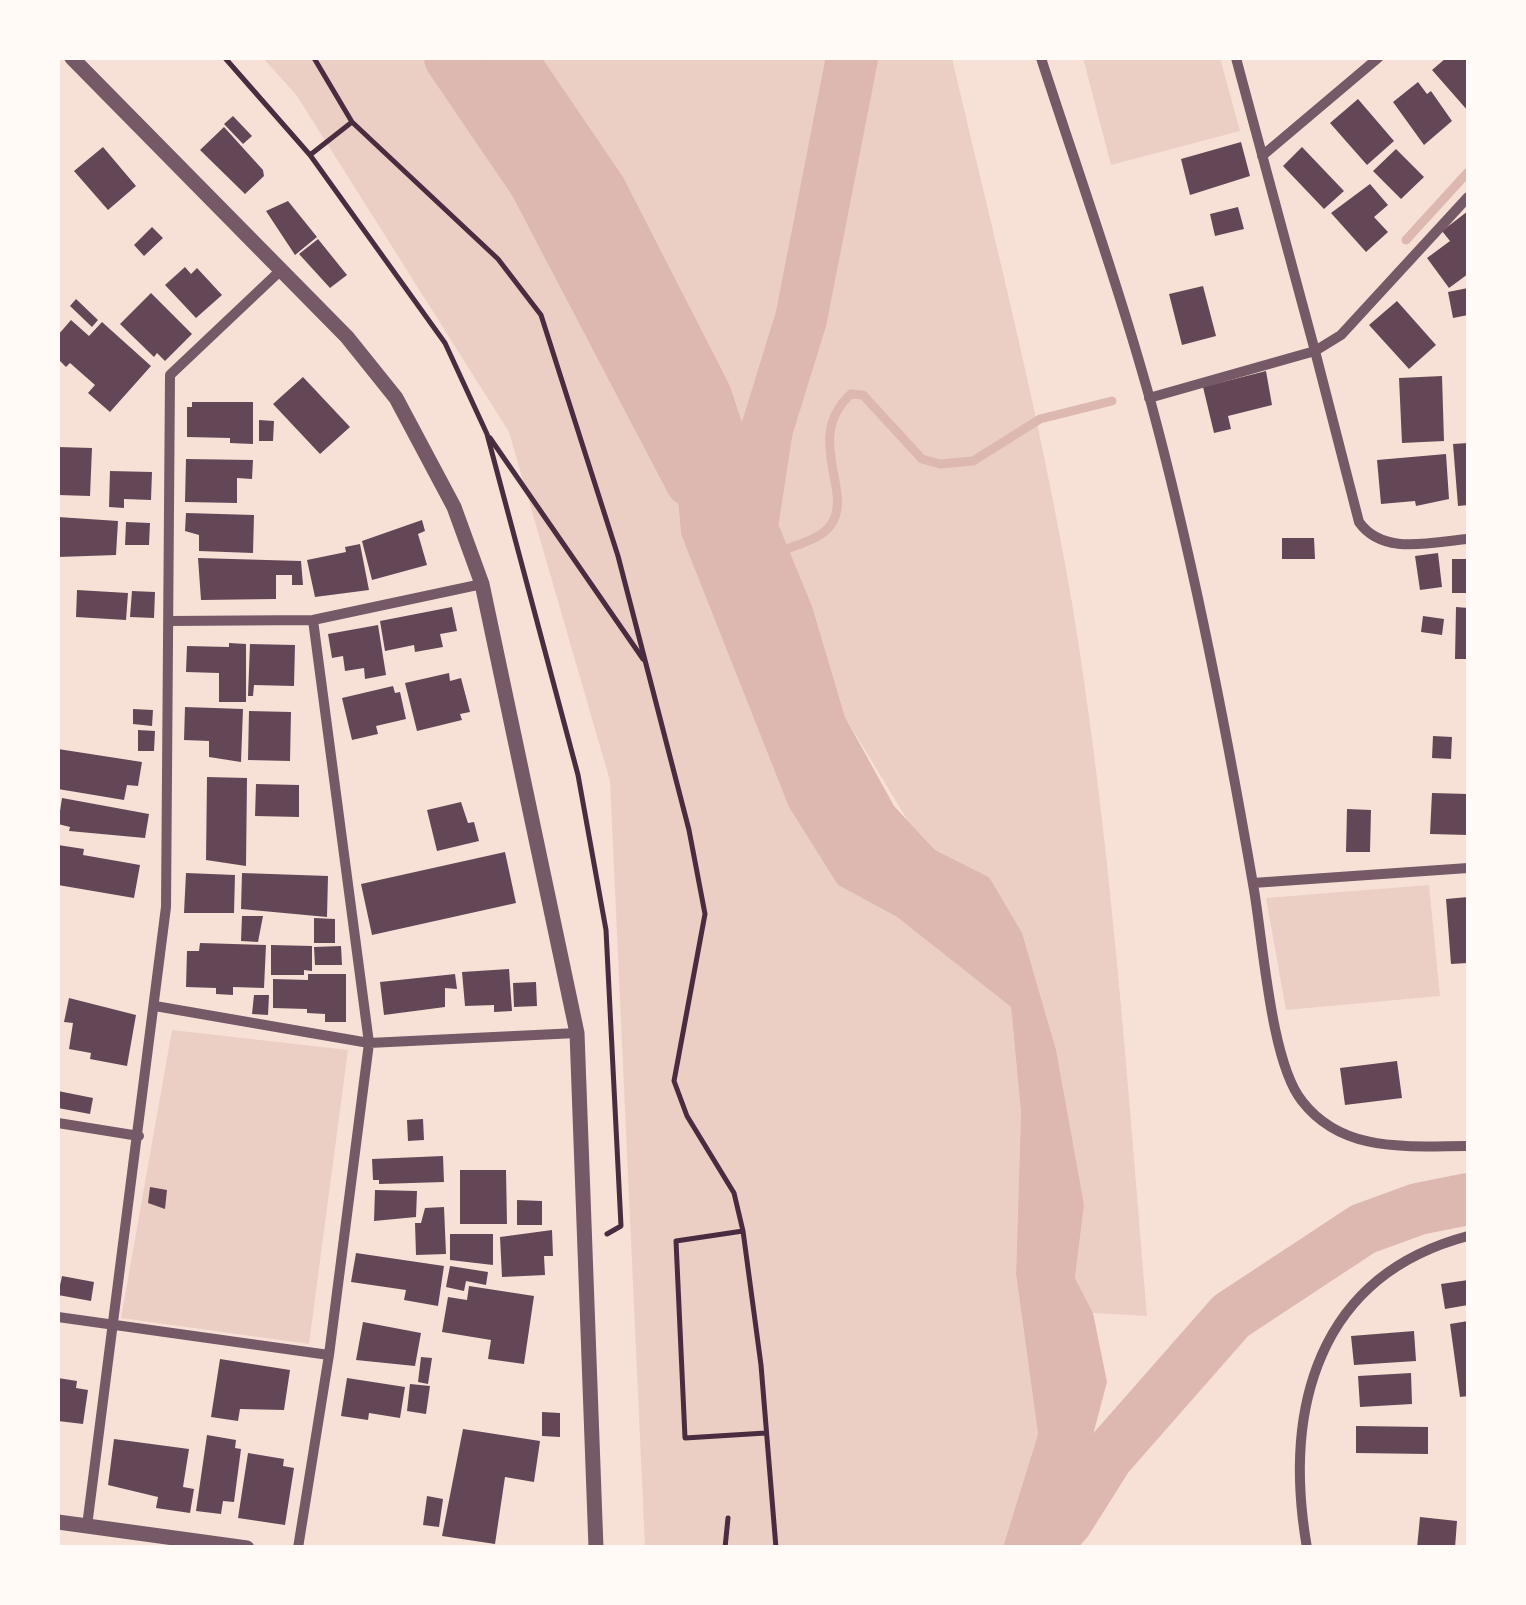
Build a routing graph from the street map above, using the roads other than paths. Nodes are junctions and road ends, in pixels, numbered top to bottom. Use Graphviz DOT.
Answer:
graph roads {
  1 [pos="72,58"];
  2 [pos="1041,58"];
  3 [pos="1236,58"];
  4 [pos="1378,58"];
  5 [pos="1262,156"];
  6 [pos="1468,197"];
  7 [pos="281,270"];
  8 [pos="1315,351"];
  9 [pos="1150,398"];
  10 [pos="1468,539"];
  11 [pos="482,584"];
  12 [pos="313,620"];
  13 [pos="169,621"];
  14 [pos="1468,868"];
  15 [pos="1253,884"];
  16 [pos="155,1006"];
  17 [pos="577,1032"];
  18 [pos="369,1043"];
  19 [pos="58,1123"];
  20 [pos="138,1136"];
  21 [pos="1468,1146"];
  22 [pos="1468,1236"];
  23 [pos="58,1317"];
  24 [pos="114,1324"];
  25 [pos="329,1355"];
  26 [pos="58,1522"];
  27 [pos="87,1526"];
  28 [pos="247,1548"];
  29 [pos="298,1548"];
  30 [pos="596,1548"];
  31 [pos="1307,1548"];
  1 -- 7 [label="street"];
  2 -- 9 [label="street"];
  3 -- 5 [label="street"];
  4 -- 5 [label="street"];
  5 -- 8 [label="street"];
  6 -- 8 [label="street"];
  7 -- 11 [label="street"];
  7 -- 13 [label="street"];
  8 -- 9 [label="street"];
  8 -- 10 [label="street"];
  9 -- 15 [label="street"];
  11 -- 12 [label="street"];
  11 -- 17 [label="street"];
  12 -- 13 [label="street"];
  12 -- 18 [label="street"];
  13 -- 16 [label="street"];
  14 -- 15 [label="street"];
  15 -- 21 [label="street"];
  16 -- 18 [label="street"];
  16 -- 20 [label="street"];
  17 -- 18 [label="street"];
  17 -- 30 [label="street"];
  18 -- 25 [label="street"];
  19 -- 20 [label="street"];
  20 -- 24 [label="street"];
  22 -- 31 [label="street"];
  23 -- 24 [label="street"];
  24 -- 25 [label="street"];
  24 -- 27 [label="street"];
  25 -- 29 [label="street"];
  26 -- 27 [label="street"];
  27 -- 28 [label="street"];
}
